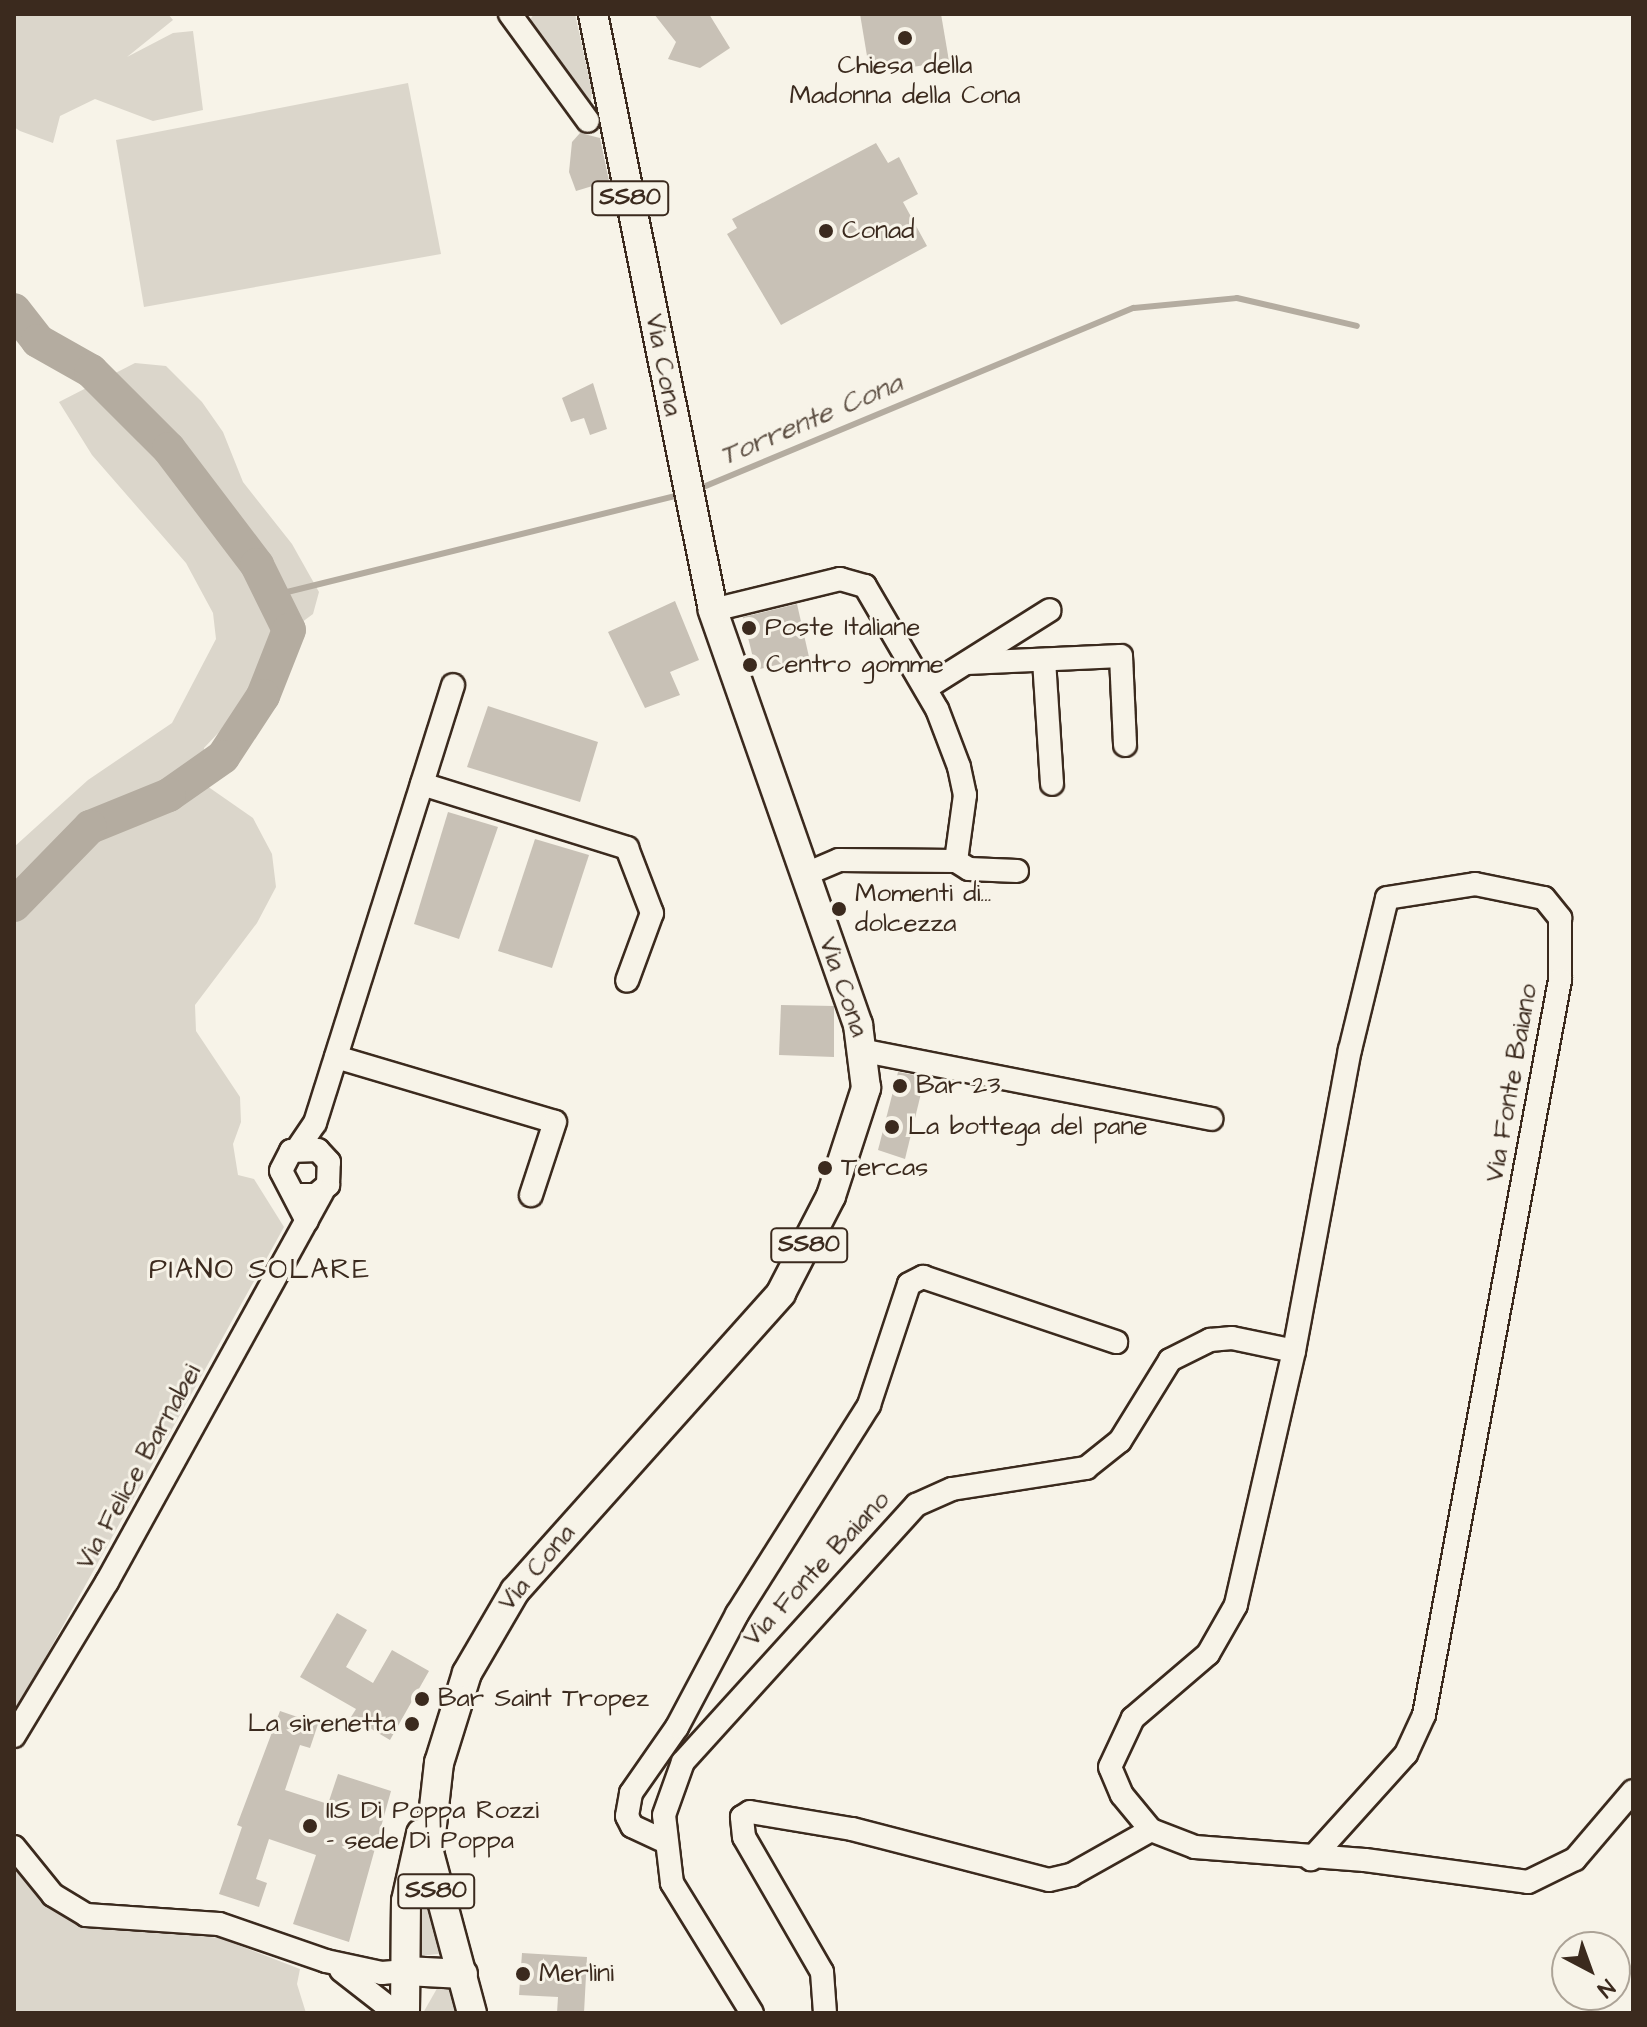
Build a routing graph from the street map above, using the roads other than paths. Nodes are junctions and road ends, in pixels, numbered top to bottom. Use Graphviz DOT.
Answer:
graph roads {
  1 [pos="510,14"];
  2 [pos="593,14"];
  3 [pos="588,121"];
  4 [pos="711,603"];
  5 [pos="1050,610"];
  6 [pos="1044,660"];
  7 [pos="967,663"];
  8 [pos="453,685"];
  9 [pos="926,688"];
  10 [pos="1125,745"];
  11 [pos="422,784"];
  12 [pos="1052,784"];
  13 [pos="956,861"];
  14 [pos="1017,871"];
  15 [pos="804,875"];
  16 [pos="627,981"];
  17 [pos="865,1051"];
  18 [pos="336,1057"];
  19 [pos="1211,1119"];
  20 [pos="308,1149"];
  21 [pos="322,1192"];
  22 [pos="296,1195"];
  23 [pos="531,1195"];
  24 [pos="307,1221"];
  25 [pos="1116,1342"];
  26 [pos="1294,1351"];
  27 [pos="14,1736"];
  28 [pos="1633,1791"];
  29 [pos="433,1804"];
  30 [pos="1151,1830"];
  31 [pos="664,1841"];
  32 [pos="14,1847"];
  33 [pos="1311,1859"];
  34 [pos="326,1961"];
  35 [pos="406,1971"];
  36 [pos="463,1974"];
  37 [pos="396,2013"];
  38 [pos="405,2013"];
  39 [pos="472,2013"];
  40 [pos="752,2013"];
  41 [pos="825,2013"];
  1 -- 3 [label="street"];
  2 -- 4 [label="main road, Via Cona / SS80"];
  4 -- 9 [label="street"];
  4 -- 15 [label="main road, Via Cona / SS80"];
  5 -- 7 [label="street"];
  6 -- 7 [label="street"];
  6 -- 10 [label="street"];
  6 -- 12 [label="street"];
  7 -- 9 [label="street"];
  8 -- 11 [label="street"];
  9 -- 13 [label="street"];
  11 -- 16 [label="street"];
  11 -- 18 [label="street"];
  13 -- 14 [label="street"];
  13 -- 15 [label="street"];
  15 -- 17 [label="main road, Via Cona / SS80"];
  17 -- 19 [label="street"];
  17 -- 29 [label="main road, Via Cona / SS80"];
  18 -- 20 [label="street"];
  18 -- 23 [label="street"];
  20 -- 21 [label="street"];
  20 -- 22 [label="street"];
  21 -- 22 [label="street"];
  21 -- 24 [label="street, Via Felice Barnabei"];
  22 -- 24 [label="street"];
  24 -- 27 [label="street, Via Felice Barnabei"];
  25 -- 31 [label="street"];
  26 -- 30 [label="street, Via Fonte Baiano"];
  26 -- 31 [label="street, Via Fonte Baiano"];
  26 -- 33 [label="street, Via Fonte Baiano"];
  28 -- 33 [label="street, Via Fonte Baiano"];
  29 -- 35 [label="main road, Via Cona / SS80"];
  29 -- 36 [label="main road, Via Cona / SS80"];
  30 -- 33 [label="street, Via Fonte Baiano"];
  30 -- 41 [label="street"];
  31 -- 40 [label="street, Via Fonte Baiano"];
  32 -- 34 [label="street"];
  34 -- 35 [label="street"];
  34 -- 37 [label="street"];
  35 -- 36 [label="main road"];
  35 -- 38 [label="main road, Via Cona / SS80"];
  36 -- 39 [label="main road, Via Cona / SS80"];
}
